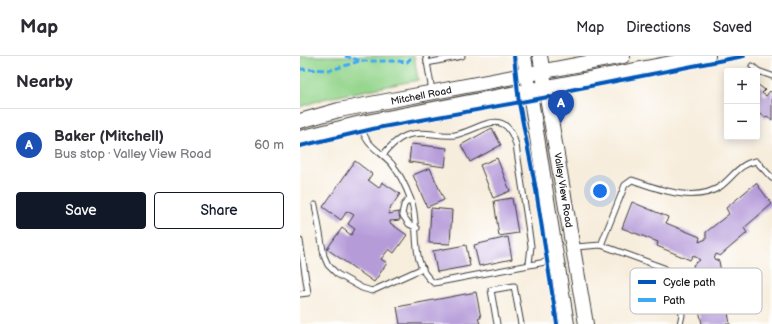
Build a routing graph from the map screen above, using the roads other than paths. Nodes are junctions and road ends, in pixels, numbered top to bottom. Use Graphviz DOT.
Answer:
graph roads {
  1 [pos="426,56"];
  2 [pos="462,56"];
  3 [pos="524,56"];
  4 [pos="540,56"];
  5 [pos="623,56"];
  6 [pos="708,56"];
  7 [pos="427,63"];
  8 [pos="752,66"];
  9 [pos="543,72"];
  10 [pos="527,75"];
  11 [pos="772,76"];
  12 [pos="546,88"];
  13 [pos="529,91"];
  14 [pos="432,93"];
  15 [pos="300,121"];
  16 [pos="361,123"];
  17 [pos="300,138"];
  18 [pos="383,155"];
  19 [pos="772,178"];
  20 [pos="410,198"];
  21 [pos="315,205"];
  22 [pos="417,228"];
  23 [pos="300,242"];
  24 [pos="601,245"];
  25 [pos="574,248"];
  26 [pos="301,250"];
  27 [pos="556,260"];
  28 [pos="529,264"];
  29 [pos="423,268"];
  30 [pos="664,268"];
  31 [pos="300,294"];
  32 [pos="682,314"];
  33 [pos="497,324"];
  34 [pos="521,324"];
  35 [pos="567,324"];
  36 [pos="586,324"];
  37 [pos="680,324"];
  1 -- 7 [label="lane"];
  2 -- 7 [label="lane"];
  3 -- 10 [label="main road, Valley View Road"];
  4 -- 9 [label="main road, Valley View Road"];
  5 -- 9 [label="main road, Mitchell Road"];
  6 -- 12 [label="main road, Mitchell Road"];
  7 -- 14 [label="lane"];
  8 -- 11 [label="lane"];
  9 -- 10 [label="main road, Mitchell Road"];
  9 -- 12 [label="main road, Valley View Road"];
  10 -- 13 [label="main road, Valley View Road"];
  10 -- 14 [label="main road, Mitchell Road"];
  12 -- 13 [label="main road, Mitchell Road"];
  12 -- 25 [label="main road, Valley View Road"];
  13 -- 16 [label="main road, Mitchell Road"];
  13 -- 27 [label="main road, Valley View Road"];
  14 -- 15 [label="main road, Mitchell Road"];
  16 -- 17 [label="main road, Mitchell Road"];
  16 -- 18 [label="lane"];
  18 -- 20 [label="lane"];
  18 -- 28 [label="lane"];
  19 -- 24 [label="lane"];
  20 -- 22 [label="lane"];
  20 -- 22 [label="lane"];
  21 -- 29 [label="lane"];
  22 -- 29 [label="lane"];
  23 -- 26 [label="lane"];
  24 -- 25 [label="lane"];
  24 -- 30 [label="lane"];
  25 -- 36 [label="main road, Valley View Road"];
  26 -- 31 [label="lane"];
  27 -- 28 [label="lane"];
  27 -- 35 [label="main road, Valley View Road"];
  28 -- 29 [label="lane"];
  32 -- 37 [label="lane"];
  33 -- 34 [label="lane"];
}
